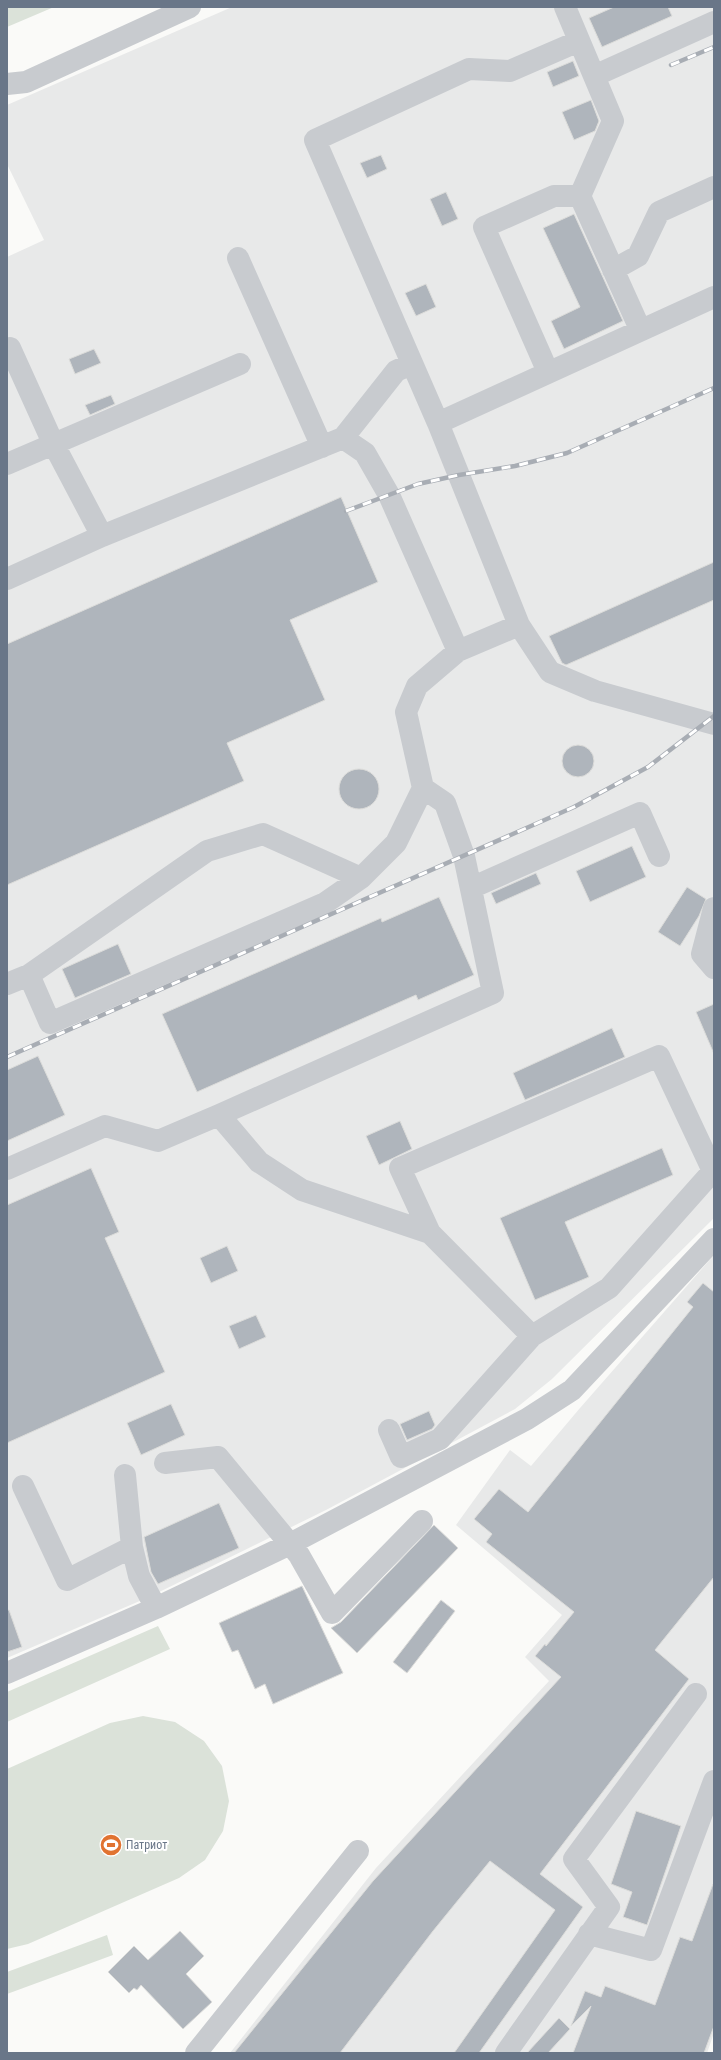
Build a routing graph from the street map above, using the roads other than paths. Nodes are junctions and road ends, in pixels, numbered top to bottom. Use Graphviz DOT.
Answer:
graph roads {
  1 [pos="190,7"];
  2 [pos="565,7"];
  3 [pos="714,22"];
  4 [pos="579,40"];
  5 [pos="594,76"];
  6 [pos="7,84"];
  7 [pos="714,187"];
  8 [pos="580,196"];
  9 [pos="238,258"];
  10 [pos="613,270"];
  11 [pos="714,297"];
  12 [pos="640,329"];
  13 [pos="7,350"];
  14 [pos="240,364"];
  15 [pos="411,364"];
  16 [pos="548,372"];
  17 [pos="438,423"];
  18 [pos="343,438"];
  19 [pos="53,444"];
  20 [pos="322,447"];
  21 [pos="7,464"];
  22 [pos="102,536"];
  23 [pos="7,579"];
  24 [pos="519,625"];
  25 [pos="458,652"];
  26 [pos="714,724"];
  27 [pos="423,788"];
  28 [pos="658,856"];
  29 [pos="361,878"];
  30 [pos="471,888"];
  31 [pos="714,908"];
  32 [pos="714,968"];
  33 [pos="29,975"];
  34 [pos="7,984"];
  35 [pos="219,1115"];
  36 [pos="7,1170"];
  37 [pos="430,1233"];
  38 [pos="714,1239"];
  39 [pos="532,1336"];
  40 [pos="389,1430"];
  41 [pos="165,1462"];
  42 [pos="125,1475"];
  43 [pos="23,1486"];
  44 [pos="422,1521"];
  45 [pos="290,1544"];
  46 [pos="132,1546"];
  47 [pos="156,1608"];
  48 [pos="7,1673"];
  49 [pos="696,1694"];
  50 [pos="714,1781"];
  51 [pos="358,1851"];
  52 [pos="589,1934"];
  53 [pos="196,2053"];
  54 [pos="506,2053"];
  1 -- 6 [label="street"];
  2 -- 4 [label="street"];
  3 -- 5 [label="street"];
  4 -- 5 [label="street"];
  4 -- 15 [label="street"];
  5 -- 8 [label="street"];
  7 -- 10 [label="street"];
  8 -- 10 [label="street"];
  8 -- 16 [label="street"];
  9 -- 20 [label="street"];
  10 -- 12 [label="street"];
  11 -- 12 [label="street"];
  12 -- 16 [label="street"];
  13 -- 19 [label="street"];
  14 -- 19 [label="street"];
  15 -- 17 [label="street"];
  15 -- 18 [label="street"];
  16 -- 17 [label="street"];
  17 -- 24 [label="street"];
  18 -- 20 [label="street"];
  18 -- 25 [label="street"];
  19 -- 21 [label="street"];
  19 -- 22 [label="street"];
  20 -- 22 [label="street"];
  22 -- 23 [label="street"];
  24 -- 25 [label="street"];
  24 -- 26 [label="street"];
  25 -- 27 [label="street"];
  27 -- 29 [label="street"];
  27 -- 30 [label="street"];
  28 -- 30 [label="street"];
  29 -- 33 [label="street"];
  29 -- 33 [label="street"];
  30 -- 35 [label="street"];
  31 -- 32 [label="street"];
  33 -- 34 [label="street"];
  35 -- 36 [label="street"];
  35 -- 37 [label="street"];
  37 -- 39 [label="street"];
  37 -- 39 [label="street"];
  38 -- 45 [label="street"];
  39 -- 40 [label="street"];
  41 -- 45 [label="street"];
  42 -- 46 [label="street"];
  43 -- 46 [label="street"];
  44 -- 45 [label="street"];
  45 -- 47 [label="street"];
  46 -- 47 [label="street"];
  47 -- 48 [label="street"];
  49 -- 52 [label="street"];
  50 -- 52 [label="street"];
  51 -- 53 [label="street"];
  52 -- 54 [label="street"];
}
